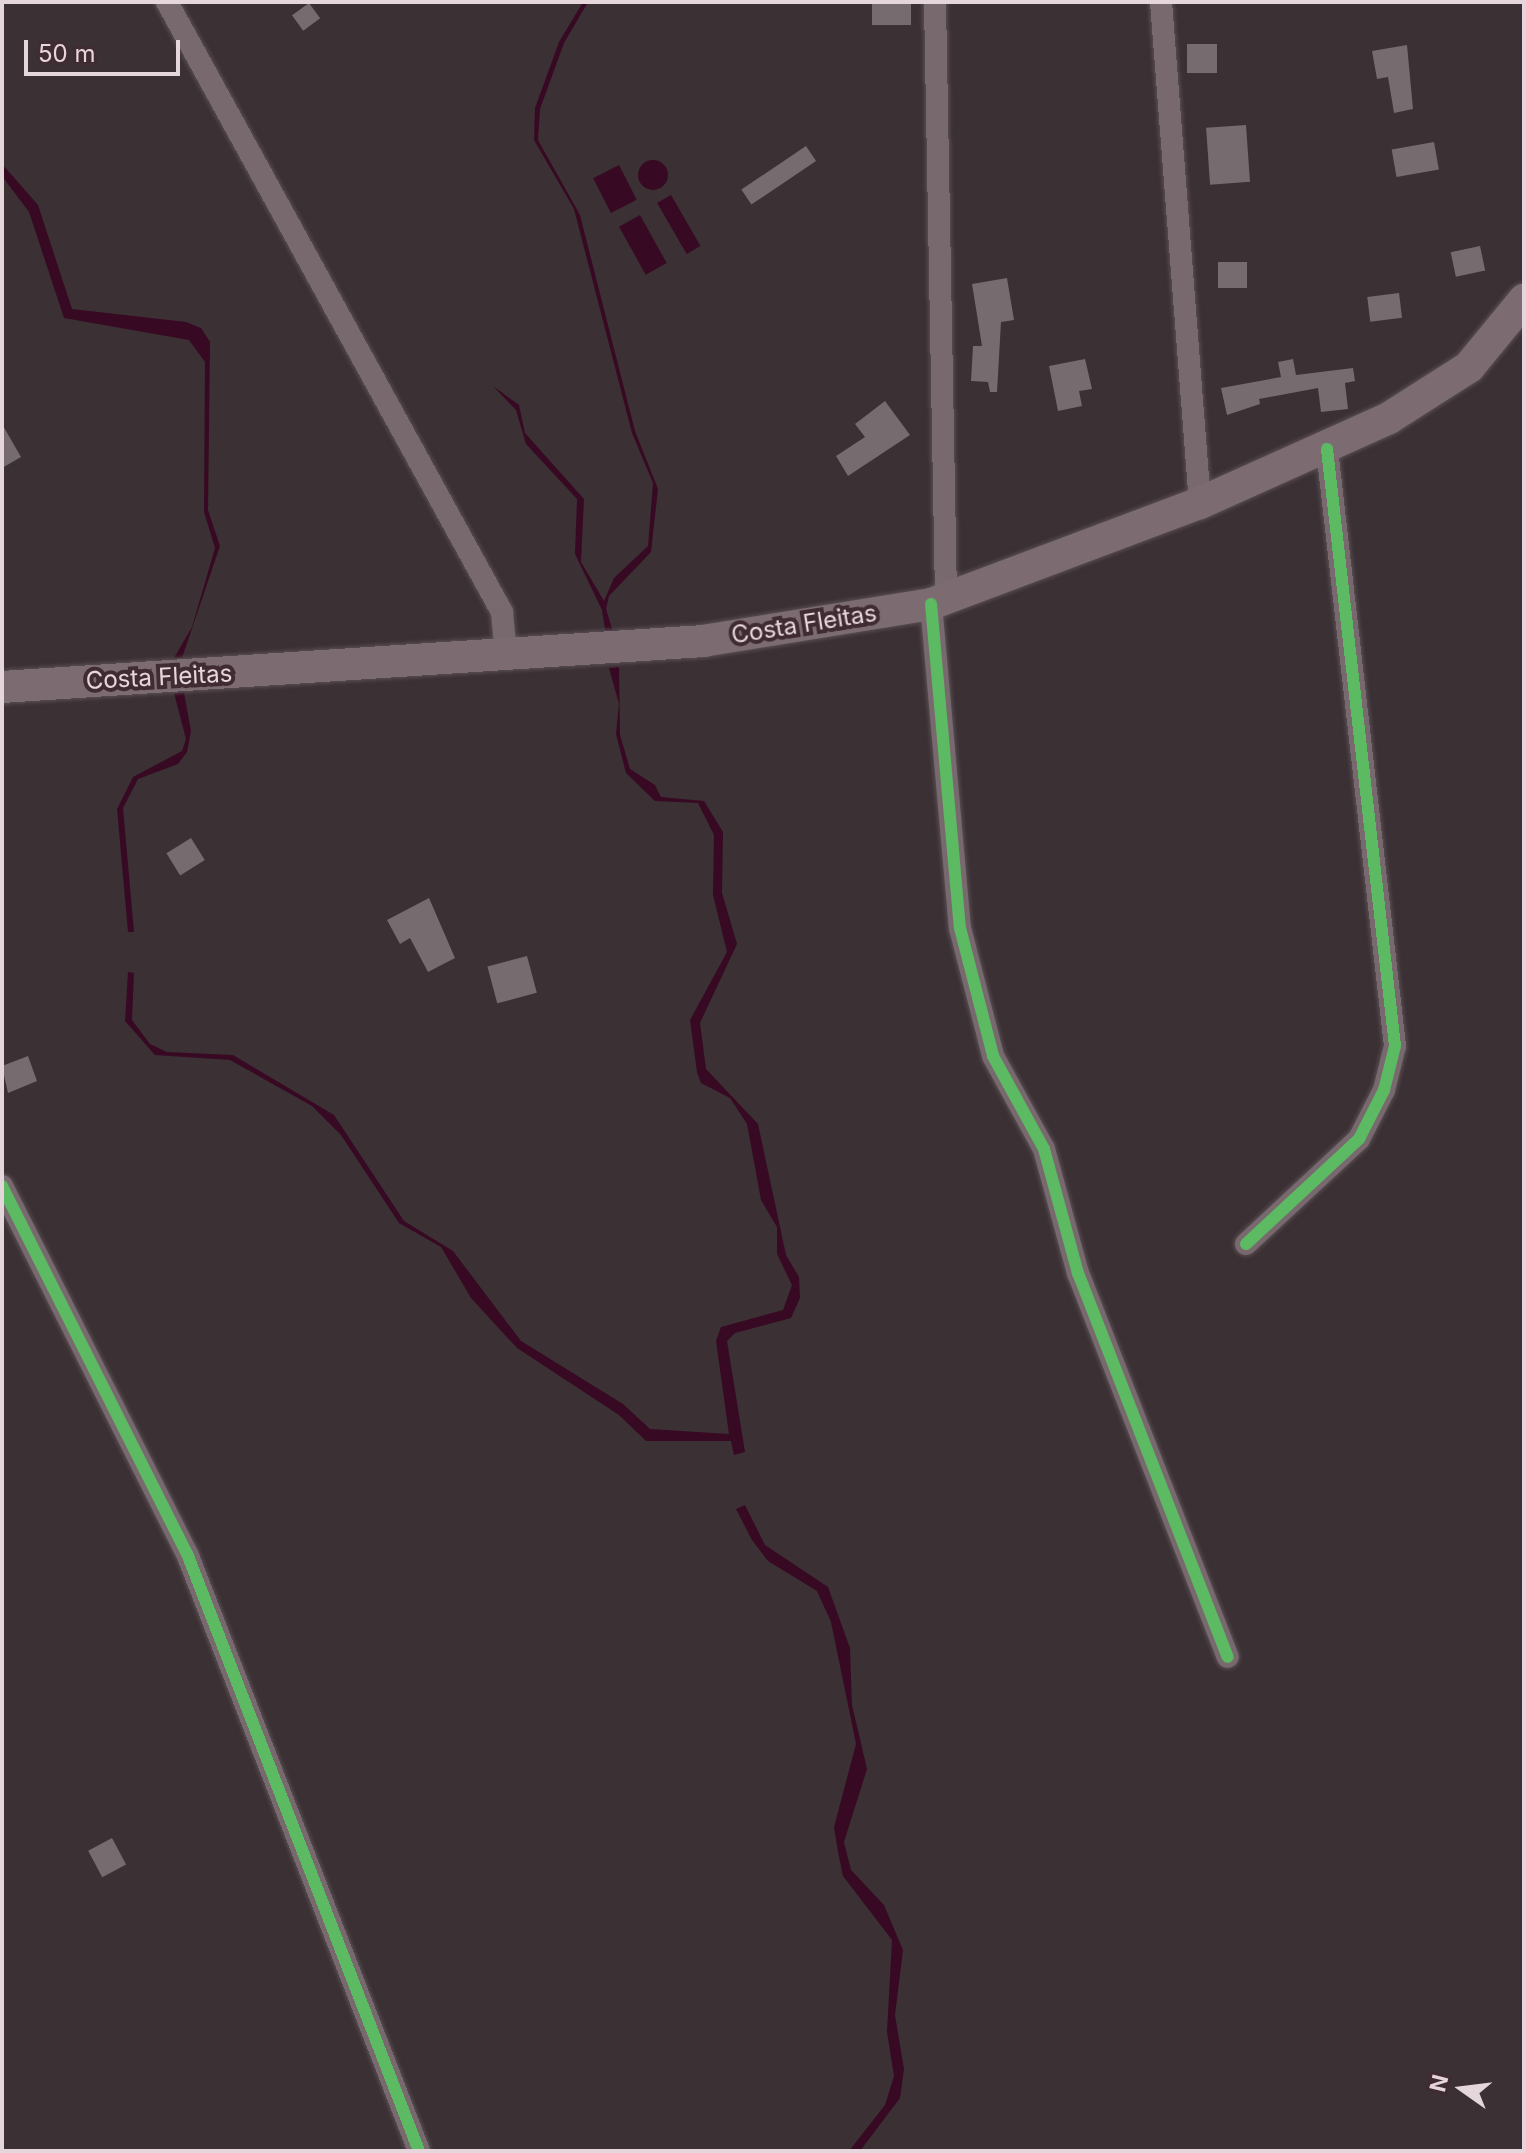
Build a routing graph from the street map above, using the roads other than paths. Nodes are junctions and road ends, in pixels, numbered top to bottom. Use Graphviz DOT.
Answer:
graph roads {
  1 [pos="167,2"];
  2 [pos="935,2"];
  3 [pos="1161,2"];
  4 [pos="1524,300"];
  5 [pos="1327,449"];
  6 [pos="1200,503"];
  7 [pos="938,601"];
  8 [pos="506,657"];
  9 [pos="2,687"];
  10 [pos="2,1186"];
  11 [pos="1246,1244"];
  12 [pos="1228,1657"];
  13 [pos="419,2151"];
  1 -- 8 [label="street"];
  2 -- 7 [label="street"];
  3 -- 6 [label="street"];
  4 -- 5 [label="main road, Costa Fleitas"];
  5 -- 6 [label="main road, Costa Fleitas"];
  5 -- 11 [label="street"];
  6 -- 7 [label="main road, Costa Fleitas"];
  7 -- 8 [label="main road, Costa Fleitas"];
  7 -- 12 [label="street"];
  8 -- 9 [label="main road, Costa Fleitas"];
  10 -- 13 [label="street"];
}
